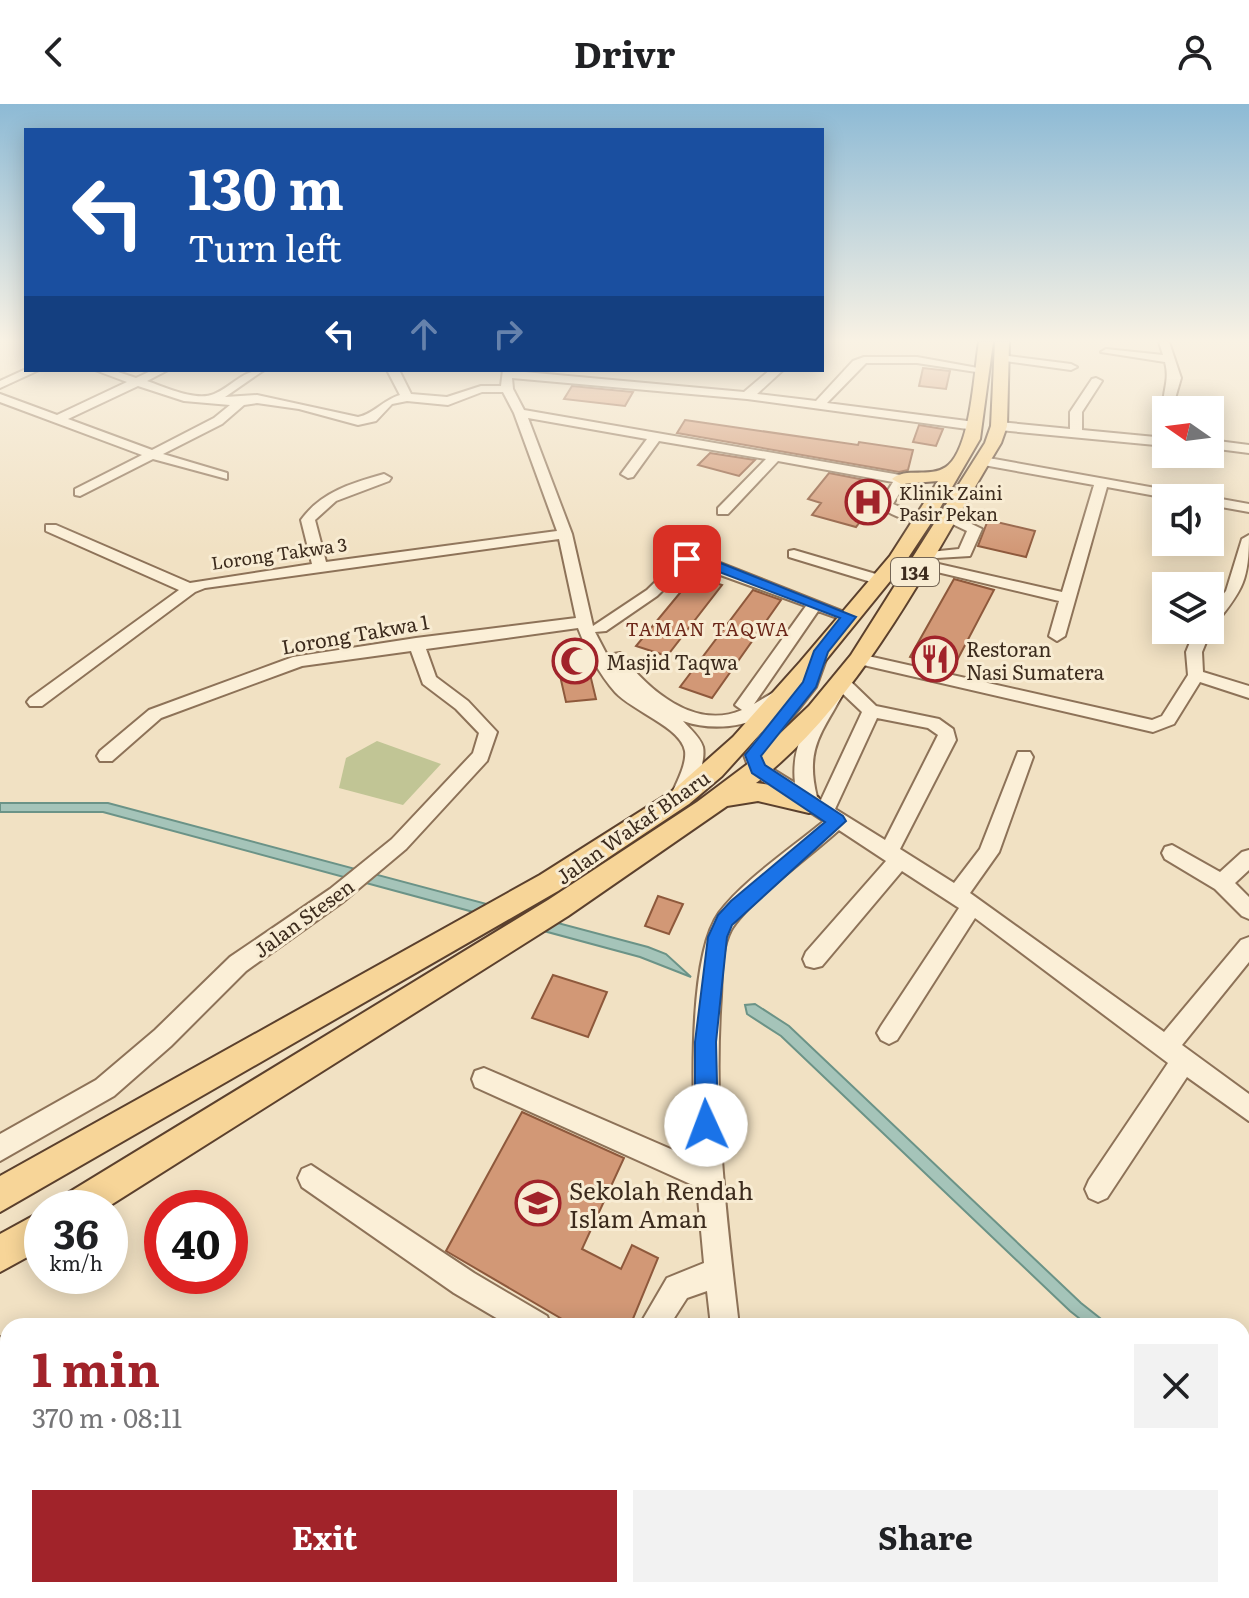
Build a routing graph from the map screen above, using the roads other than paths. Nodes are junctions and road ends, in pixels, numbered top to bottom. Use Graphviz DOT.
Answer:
graph roads {
  1 [pos="36,412"];
  2 [pos="75,412"];
  3 [pos="229,412"];
  4 [pos="321,412"];
  5 [pos="378,412"];
  6 [pos="856,412"];
  7 [pos="977,412"];
  8 [pos="1000,412"];
  9 [pos="1076,412"];
  10 [pos="520,413"];
  11 [pos="57,420"];
  12 [pos="975,426"];
  13 [pos="999,426"];
  14 [pos="1076,434"];
  15 [pos="655,437"];
  16 [pos="1152,441"];
  17 [pos="1224,446"];
  18 [pos="1249,449"];
  19 [pos="153,455"];
  20 [pos="774,458"];
  21 [pos="983,461"];
  22 [pos="954,470"];
  23 [pos="628,474"];
  24 [pos="222,476"];
  25 [pos="384,478"];
  26 [pos="901,479"];
  27 [pos="1101,484"];
  28 [pos="80,492"];
  29 [pos="1152,492"];
  30 [pos="1224,504"];
  31 [pos="1248,509"];
  32 [pos="723,511"];
  33 [pos="949,517"];
  34 [pos="924,520"];
  35 [pos="51,528"];
  36 [pos="565,534"];
  37 [pos="1249,539"];
  38 [pos="794,554"];
  39 [pos="923,560"];
  40 [pos="320,567"];
  41 [pos="881,580"];
  42 [pos="190,589"];
  43 [pos="1066,598"];
  44 [pos="1224,603"];
  45 [pos="814,605"];
  46 [pos="849,617"];
  47 [pos="592,625"];
  48 [pos="1057,636"];
  49 [pos="416,643"];
  50 [pos="1197,644"];
  51 [pos="821,651"];
  52 [pos="859,659"];
  53 [pos="1196,675"];
  54 [pos="841,682"];
  55 [pos="1249,692"];
  56 [pos="784,694"];
  57 [pos="36,702"];
  58 [pos="744,705"];
  59 [pos="871,711"];
  60 [pos="106,756"];
  61 [pos="1024,757"];
  62 [pos="758,769"];
  63 [pos="680,798"];
  64 [pos="719,800"];
  65 [pos="822,812"];
  66 [pos="1172,853"];
  67 [pos="894,856"];
  68 [pos="1249,858"];
  69 [pos="1222,883"];
  70 [pos="964,901"];
  71 [pos="1249,910"];
  72 [pos="1249,946"];
  73 [pos="814,959"];
  74 [pos="889,1033"];
  75 [pos="1175,1054"];
  76 [pos="484,1079"];
  77 [pos="1249,1109"];
  78 [pos="0,1148"];
  79 [pos="311,1178"];
  80 [pos="709,1179"];
  81 [pos="1098,1189"];
  82 [pos="104,1190"];
  83 [pos="4,1192"];
  84 [pos="719,1275"];
  85 [pos="523,1318"];
  86 [pos="658,1318"];
  87 [pos="724,1318"];
  1 -- 11 [label="street"];
  2 -- 11 [label="street"];
  3 -- 19 [label="street"];
  4 -- 5 [label="street"];
  6 -- 12 [label="street"];
  7 -- 12 [label="main road, Jalan Wakaf Bharu / 134"];
  8 -- 13 [label="main road, 134"];
  9 -- 14 [label="street"];
  10 -- 15 [label="street"];
  10 -- 36 [label="street"];
  11 -- 19 [label="street"];
  12 -- 22 [label="main road, Jalan Wakaf Bharu / 134"];
  13 -- 14 [label="street"];
  13 -- 21 [label="main road, 134"];
  14 -- 16 [label="street"];
  15 -- 20 [label="street"];
  15 -- 23 [label="street"];
  17 -- 18 [label="street"];
  19 -- 24 [label="street"];
  19 -- 28 [label="street"];
  20 -- 26 [label="street"];
  20 -- 32 [label="street"];
  21 -- 27 [label="street"];
  21 -- 33 [label="main road, 134"];
  22 -- 26 [label="main road"];
  22 -- 34 [label="main road, Jalan Wakaf Bharu / 134"];
  25 -- 40 [label="street"];
  26 -- 34 [label="main road"];
  26 -- 34 [label="street"];
  27 -- 29 [label="street"];
  27 -- 43 [label="street"];
  30 -- 31 [label="street"];
  33 -- 39 [label="main road, 134"];
  33 -- 39 [label="street"];
  34 -- 41 [label="main road, Jalan Wakaf Bharu / 134"];
  35 -- 42 [label="street"];
  36 -- 40 [label="street, Lorong Takwa 3"];
  36 -- 47 [label="street"];
  37 -- 44 [label="street"];
  38 -- 41 [label="street"];
  39 -- 43 [label="street"];
  39 -- 52 [label="main road, 134"];
  40 -- 42 [label="street, Lorong Takwa 3"];
  41 -- 46 [label="main road, Jalan Wakaf Bharu / 134"];
  42 -- 57 [label="street, Lorong Takwa 3"];
  43 -- 48 [label="street"];
  45 -- 46 [label="street"];
  45 -- 47 [label="street"];
  45 -- 58 [label="street"];
  46 -- 51 [label="main road, Jalan Wakaf Bharu / 134"];
  47 -- 49 [label="street, Lorong Takwa 1"];
  47 -- 56 [label="street"];
  47 -- 63 [label="street"];
  49 -- 60 [label="street, Lorong Takwa 1"];
  49 -- 78 [label="street, Jalan Stesen"];
  50 -- 53 [label="street"];
  51 -- 56 [label="main road, Jalan Wakaf Bharu / 134"];
  51 -- 62 [label="street"];
  52 -- 53 [label="street"];
  52 -- 54 [label="main road, 134"];
  53 -- 55 [label="street"];
  54 -- 59 [label="street"];
  54 -- 62 [label="main road, 134"];
  54 -- 65 [label="street, 134"];
  56 -- 63 [label="main road, Jalan Wakaf Bharu / 134"];
  59 -- 65 [label="street"];
  59 -- 67 [label="street"];
  61 -- 70 [label="street"];
  62 -- 64 [label="main road"];
  62 -- 65 [label="street"];
  63 -- 83 [label="main road, Jalan Wakaf Bharu / 134"];
  64 -- 65 [label="main road"];
  64 -- 82 [label="main road"];
  65 -- 67 [label="street"];
  65 -- 80 [label="street"];
  66 -- 69 [label="street"];
  67 -- 70 [label="street"];
  67 -- 73 [label="street"];
  68 -- 69 [label="street"];
  69 -- 71 [label="street"];
  70 -- 74 [label="street"];
  70 -- 75 [label="street"];
  72 -- 75 [label="street"];
  75 -- 77 [label="street"];
  75 -- 81 [label="street"];
  76 -- 80 [label="street"];
  79 -- 85 [label="street"];
  80 -- 84 [label="street"];
  84 -- 86 [label="street"];
  84 -- 87 [label="street"];
}
